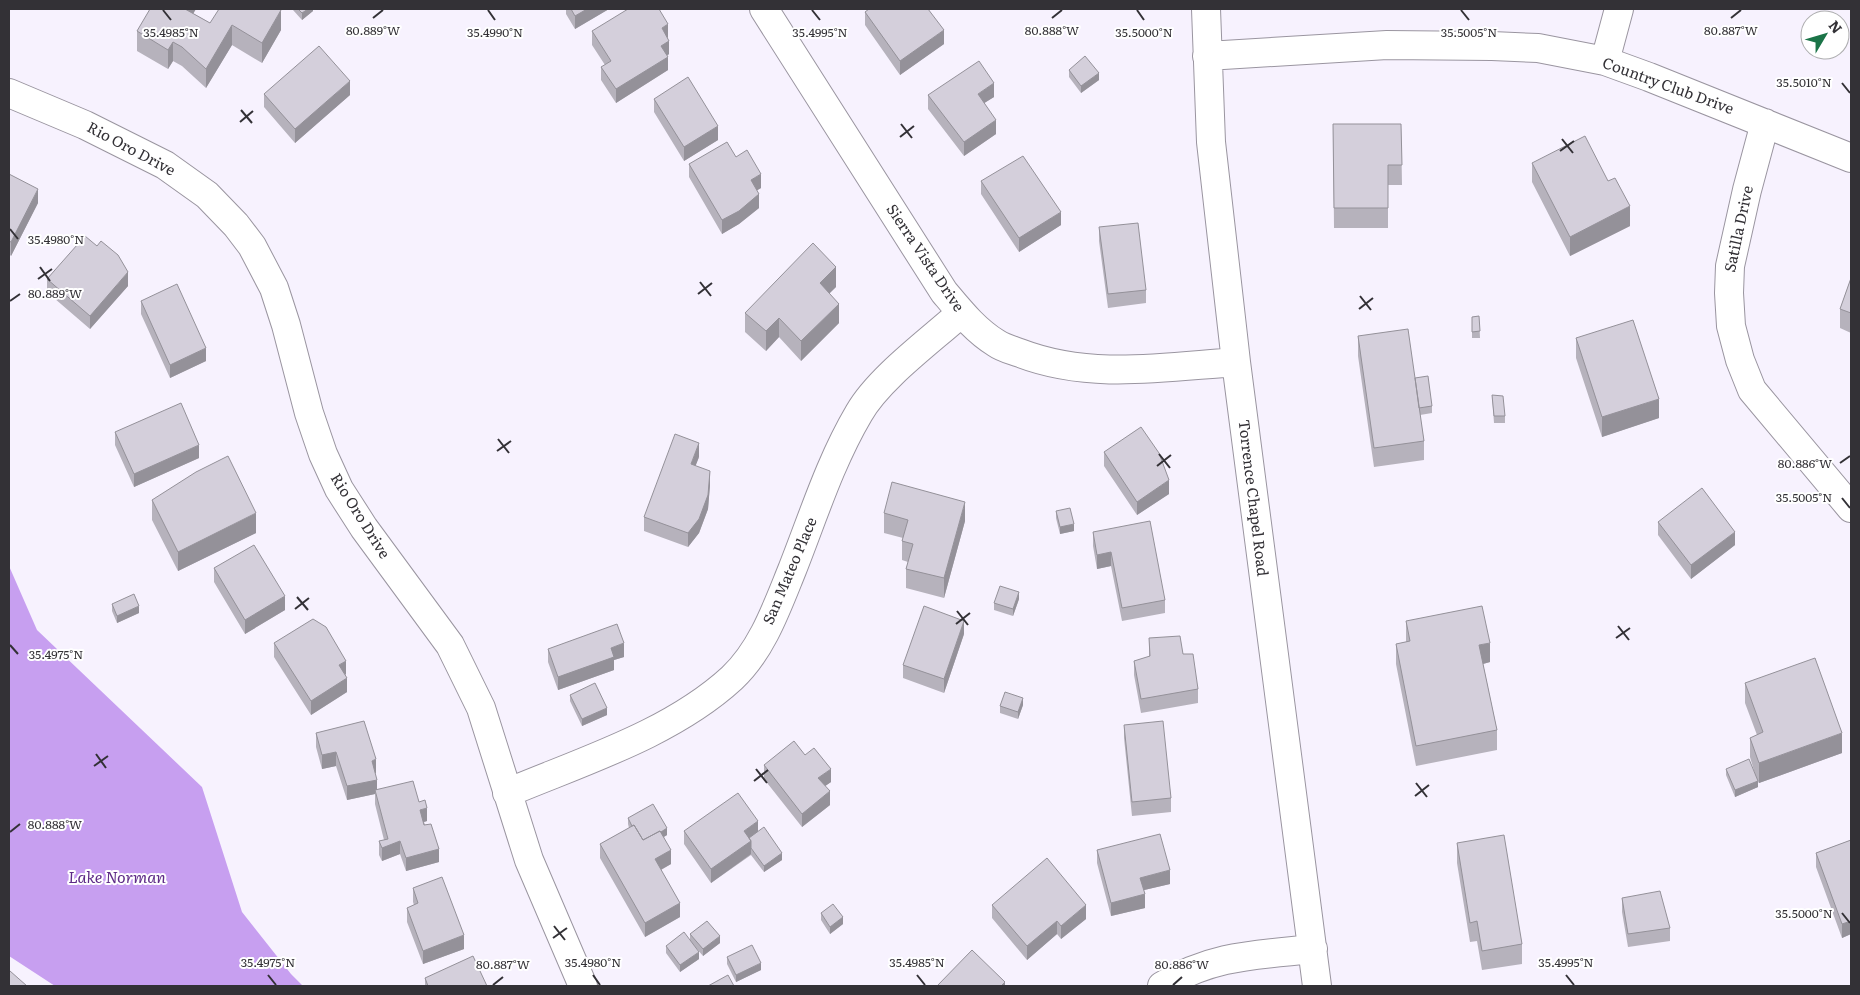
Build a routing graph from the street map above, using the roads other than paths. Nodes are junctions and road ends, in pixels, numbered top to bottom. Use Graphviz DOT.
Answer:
graph roads {
  1 [pos="764,9"];
  2 [pos="1206,9"];
  3 [pos="1619,9"];
  4 [pos="1207,56"];
  5 [pos="1605,61"];
  6 [pos="9,93"];
  7 [pos="1765,123"];
  8 [pos="1851,158"];
  9 [pos="961,313"];
  10 [pos="1236,362"];
  11 [pos="1851,508"];
  12 [pos="508,793"];
  13 [pos="1313,948"];
  14 [pos="583,986"];
  15 [pos="1162,986"];
  16 [pos="1317,986"];
  1 -- 9 [label="street, Sierra Vista Drive"];
  2 -- 4 [label="street, Torrence Chapel Road"];
  3 -- 5 [label="street"];
  4 -- 5 [label="street, Country Club Drive"];
  4 -- 10 [label="street, Torrence Chapel Road"];
  5 -- 7 [label="street, Country Club Drive"];
  6 -- 12 [label="street, Rio Oro Drive"];
  7 -- 8 [label="street, Country Club Drive"];
  7 -- 11 [label="street, Satilla Drive"];
  9 -- 10 [label="street, Sierra Vista Drive"];
  9 -- 12 [label="street, San Mateo Place"];
  10 -- 13 [label="street, Torrence Chapel Road"];
  12 -- 14 [label="street, Rio Oro Drive"];
  13 -- 15 [label="street"];
  13 -- 16 [label="street, Torrence Chapel Road"];
}
